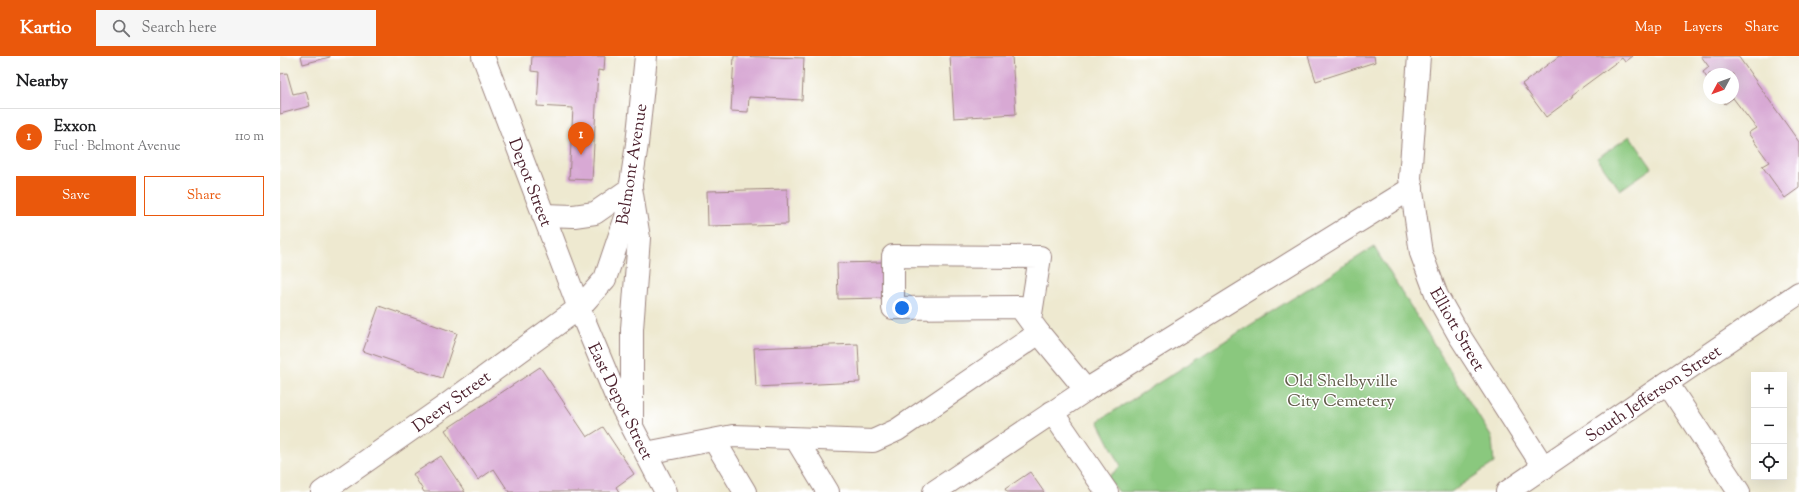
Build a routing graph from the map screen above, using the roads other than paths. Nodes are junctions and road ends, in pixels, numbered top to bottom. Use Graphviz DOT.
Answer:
graph roads {
  1 [pos="483,56"];
  2 [pos="646,56"];
  3 [pos="1419,56"];
  4 [pos="631,188"];
  5 [pos="1412,188"];
  6 [pos="543,215"];
  7 [pos="1799,292"];
  8 [pos="579,308"];
  9 [pos="1035,326"];
  10 [pos="1667,384"];
  11 [pos="1086,390"];
  12 [pos="1052,412"];
  13 [pos="632,427"];
  14 [pos="796,439"];
  15 [pos="714,440"];
  16 [pos="646,453"];
  17 [pos="1544,468"];
  18 [pos="322,492"];
  19 [pos="666,492"];
  20 [pos="745,492"];
  21 [pos="828,492"];
  22 [pos="934,492"];
  23 [pos="1107,492"];
  24 [pos="1507,492"];
  25 [pos="1740,492"];
  1 -- 6 [label="main road, Depot Street"];
  2 -- 4 [label="main road, Belmont Avenue"];
  3 -- 5 [label="main road, Elliott Street"];
  4 -- 6 [label="main road"];
  4 -- 8 [label="main road, Belmont Avenue"];
  4 -- 13 [label="main road"];
  5 -- 11 [label="main road"];
  5 -- 17 [label="main road, Elliott Street"];
  6 -- 8 [label="main road, Depot Street"];
  7 -- 10 [label="main road, South Jefferson Street"];
  8 -- 13 [label="main road, East Depot Street"];
  8 -- 18 [label="main road, Deery Street"];
  9 -- 9 [label="main road"];
  9 -- 11 [label="main road"];
  9 -- 14 [label="main road"];
  10 -- 17 [label="main road, South Jefferson Street"];
  10 -- 25 [label="main road"];
  11 -- 12 [label="main road"];
  12 -- 22 [label="main road"];
  12 -- 23 [label="main road"];
  13 -- 16 [label="main road, East Depot Street"];
  14 -- 15 [label="main road"];
  14 -- 21 [label="main road"];
  15 -- 16 [label="main road"];
  15 -- 20 [label="main road"];
  16 -- 19 [label="main road, East Depot Street"];
  17 -- 24 [label="main road, South Jefferson Street"];
}
